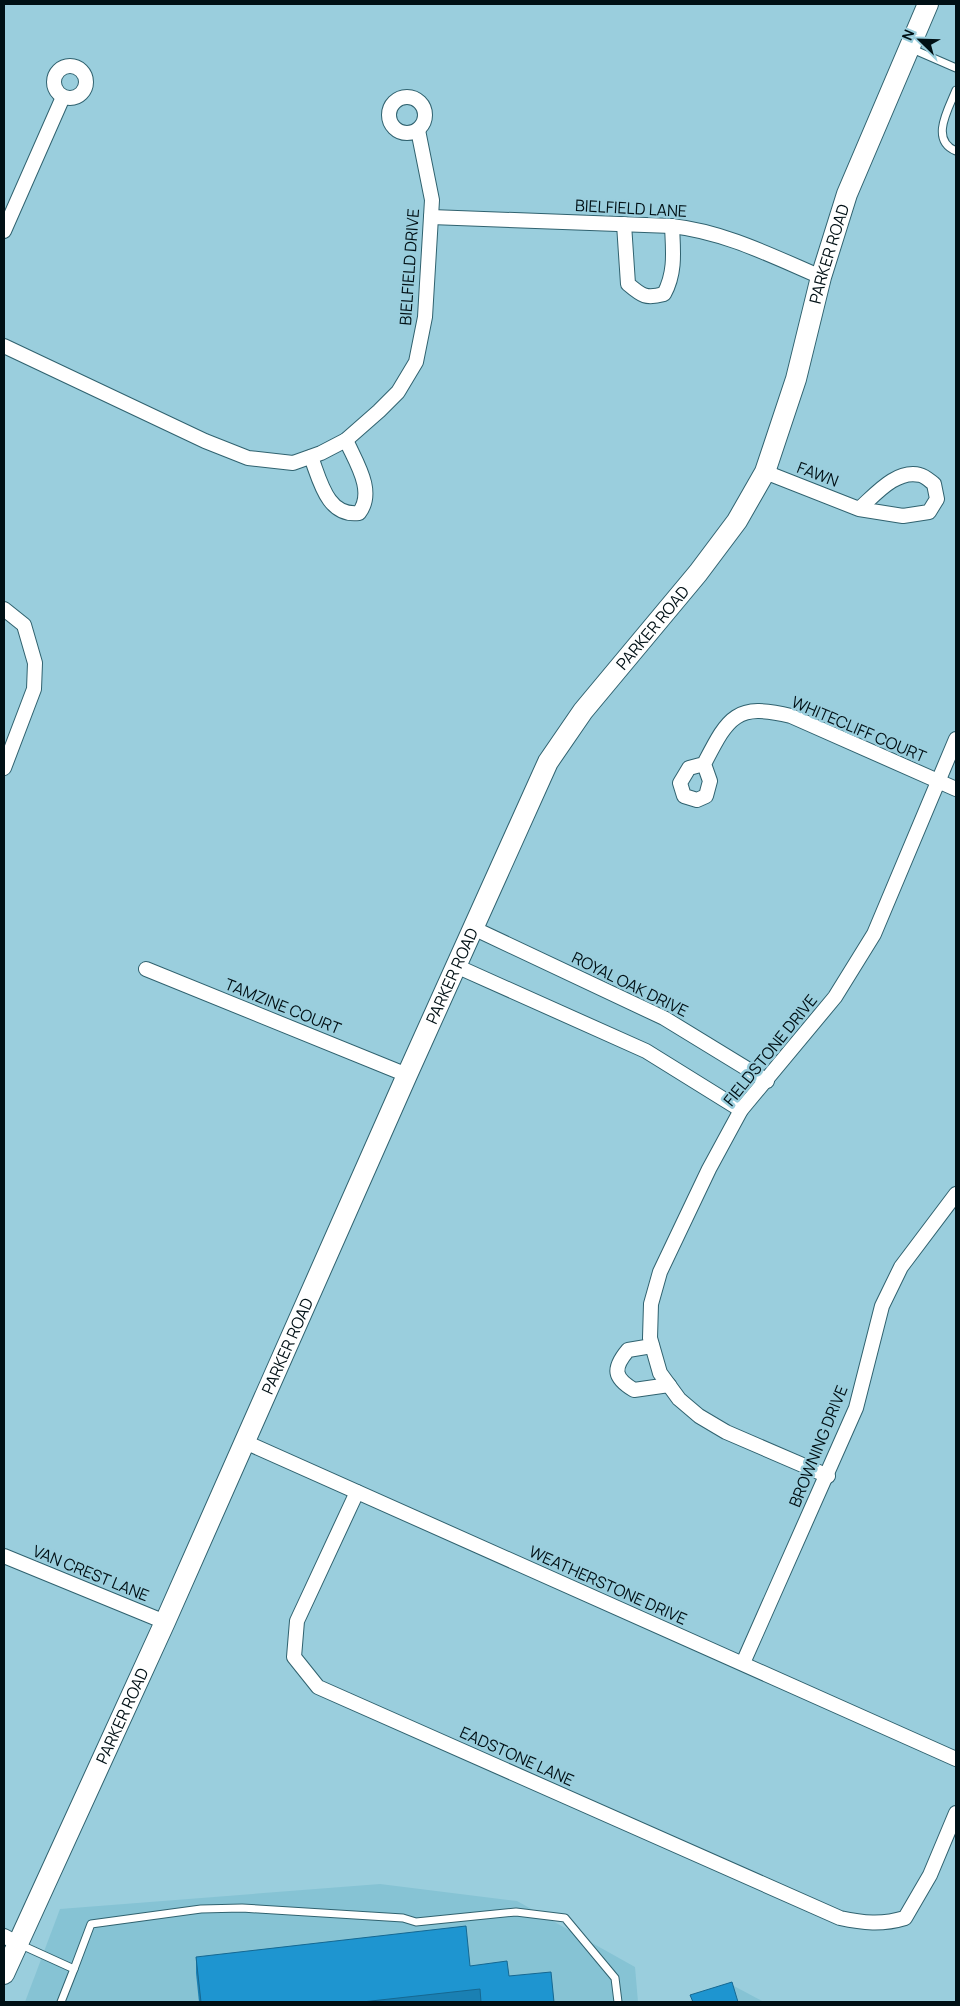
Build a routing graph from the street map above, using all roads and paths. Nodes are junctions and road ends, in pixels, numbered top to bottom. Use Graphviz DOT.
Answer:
graph roads {
  1 [pos="928,4"];
  2 [pos="910,48"];
  3 [pos="956,68"];
  4 [pos="956,90"];
  5 [pos="63,97"];
  6 [pos="418,130"];
  7 [pos="956,151"];
  8 [pos="431,217"];
  9 [pos="624,224"];
  10 [pos="672,226"];
  11 [pos="4,231"];
  12 [pos="821,276"];
  13 [pos="4,346"];
  14 [pos="346,440"];
  15 [pos="311,457"];
  16 [pos="765,472"];
  17 [pos="859,509"];
  18 [pos="4,609"];
  19 [pos="956,739"];
  20 [pos="704,764"];
  21 [pos="4,768"];
  22 [pos="938,782"];
  23 [pos="956,790"];
  24 [pos="473,928"];
  25 [pos="456,966"];
  26 [pos="146,970"];
  27 [pos="407,1075"];
  28 [pos="767,1081"];
  29 [pos="741,1110"];
  30 [pos="956,1194"];
  31 [pos="652,1346"];
  32 [pos="669,1385"];
  33 [pos="245,1442"];
  34 [pos="828,1476"];
  35 [pos="357,1492"];
  36 [pos="4,1556"];
  37 [pos="165,1622"];
  38 [pos="743,1664"];
  39 [pos="956,1759"];
  40 [pos="956,1814"];
  41 [pos="10,1940"];
  42 [pos="74,1969"];
  43 [pos="4,1974"];
  44 [pos="61,2002"];
  45 [pos="618,2002"];
  1 -- 2 [label="main road, PARKER ROAD"];
  2 -- 3 [label="lane"];
  2 -- 12 [label="main road, PARKER ROAD"];
  4 -- 7 [label="lane"];
  5 -- 11 [label="street"];
  6 -- 8 [label="street, BIELFIELD DRIVE"];
  8 -- 9 [label="street, BIELFIELD LANE"];
  8 -- 14 [label="street, BIELFIELD DRIVE"];
  9 -- 10 [label="street, BIELFIELD LANE"];
  9 -- 10 [label="street"];
  10 -- 12 [label="street, BIELFIELD LANE"];
  12 -- 16 [label="main road, PARKER ROAD"];
  13 -- 15 [label="street, BIELFIELD DRIVE"];
  14 -- 15 [label="street, BIELFIELD DRIVE"];
  14 -- 15 [label="street"];
  16 -- 17 [label="street, FAWN"];
  16 -- 24 [label="main road, PARKER ROAD"];
  17 -- 17 [label="street, FAWN"];
  18 -- 21 [label="street"];
  19 -- 22 [label="street, FIELDSTONE DRIVE"];
  20 -- 22 [label="street, WHITECLIFF COURT"];
  22 -- 23 [label="street, WHITECLIFF COURT"];
  22 -- 28 [label="street, FIELDSTONE DRIVE"];
  24 -- 25 [label="main road, PARKER ROAD"];
  24 -- 28 [label="street, ROYAL OAK DRIVE"];
  25 -- 27 [label="main road, PARKER ROAD"];
  25 -- 29 [label="street"];
  26 -- 27 [label="street, TAMZINE COURT"];
  27 -- 33 [label="main road, PARKER ROAD"];
  28 -- 29 [label="street, FIELDSTONE DRIVE"];
  29 -- 31 [label="street, FIELDSTONE DRIVE"];
  30 -- 34 [label="street, BROWNING DRIVE"];
  31 -- 32 [label="street, FIELDSTONE DRIVE"];
  31 -- 32 [label="street"];
  32 -- 34 [label="street, FIELDSTONE DRIVE"];
  33 -- 35 [label="street, WEATHERSTONE DRIVE"];
  33 -- 37 [label="main road, PARKER ROAD"];
  34 -- 38 [label="street, BROWNING DRIVE"];
  35 -- 38 [label="street, WEATHERSTONE DRIVE"];
  35 -- 40 [label="street, EADSTONE LANE"];
  36 -- 37 [label="street, VAN CREST LANE"];
  37 -- 41 [label="main road, PARKER ROAD"];
  38 -- 39 [label="street, WEATHERSTONE DRIVE"];
  41 -- 42 [label="lane"];
  41 -- 43 [label="main road, PARKER ROAD"];
  42 -- 44 [label="lane"];
  42 -- 45 [label="lane"];
}
